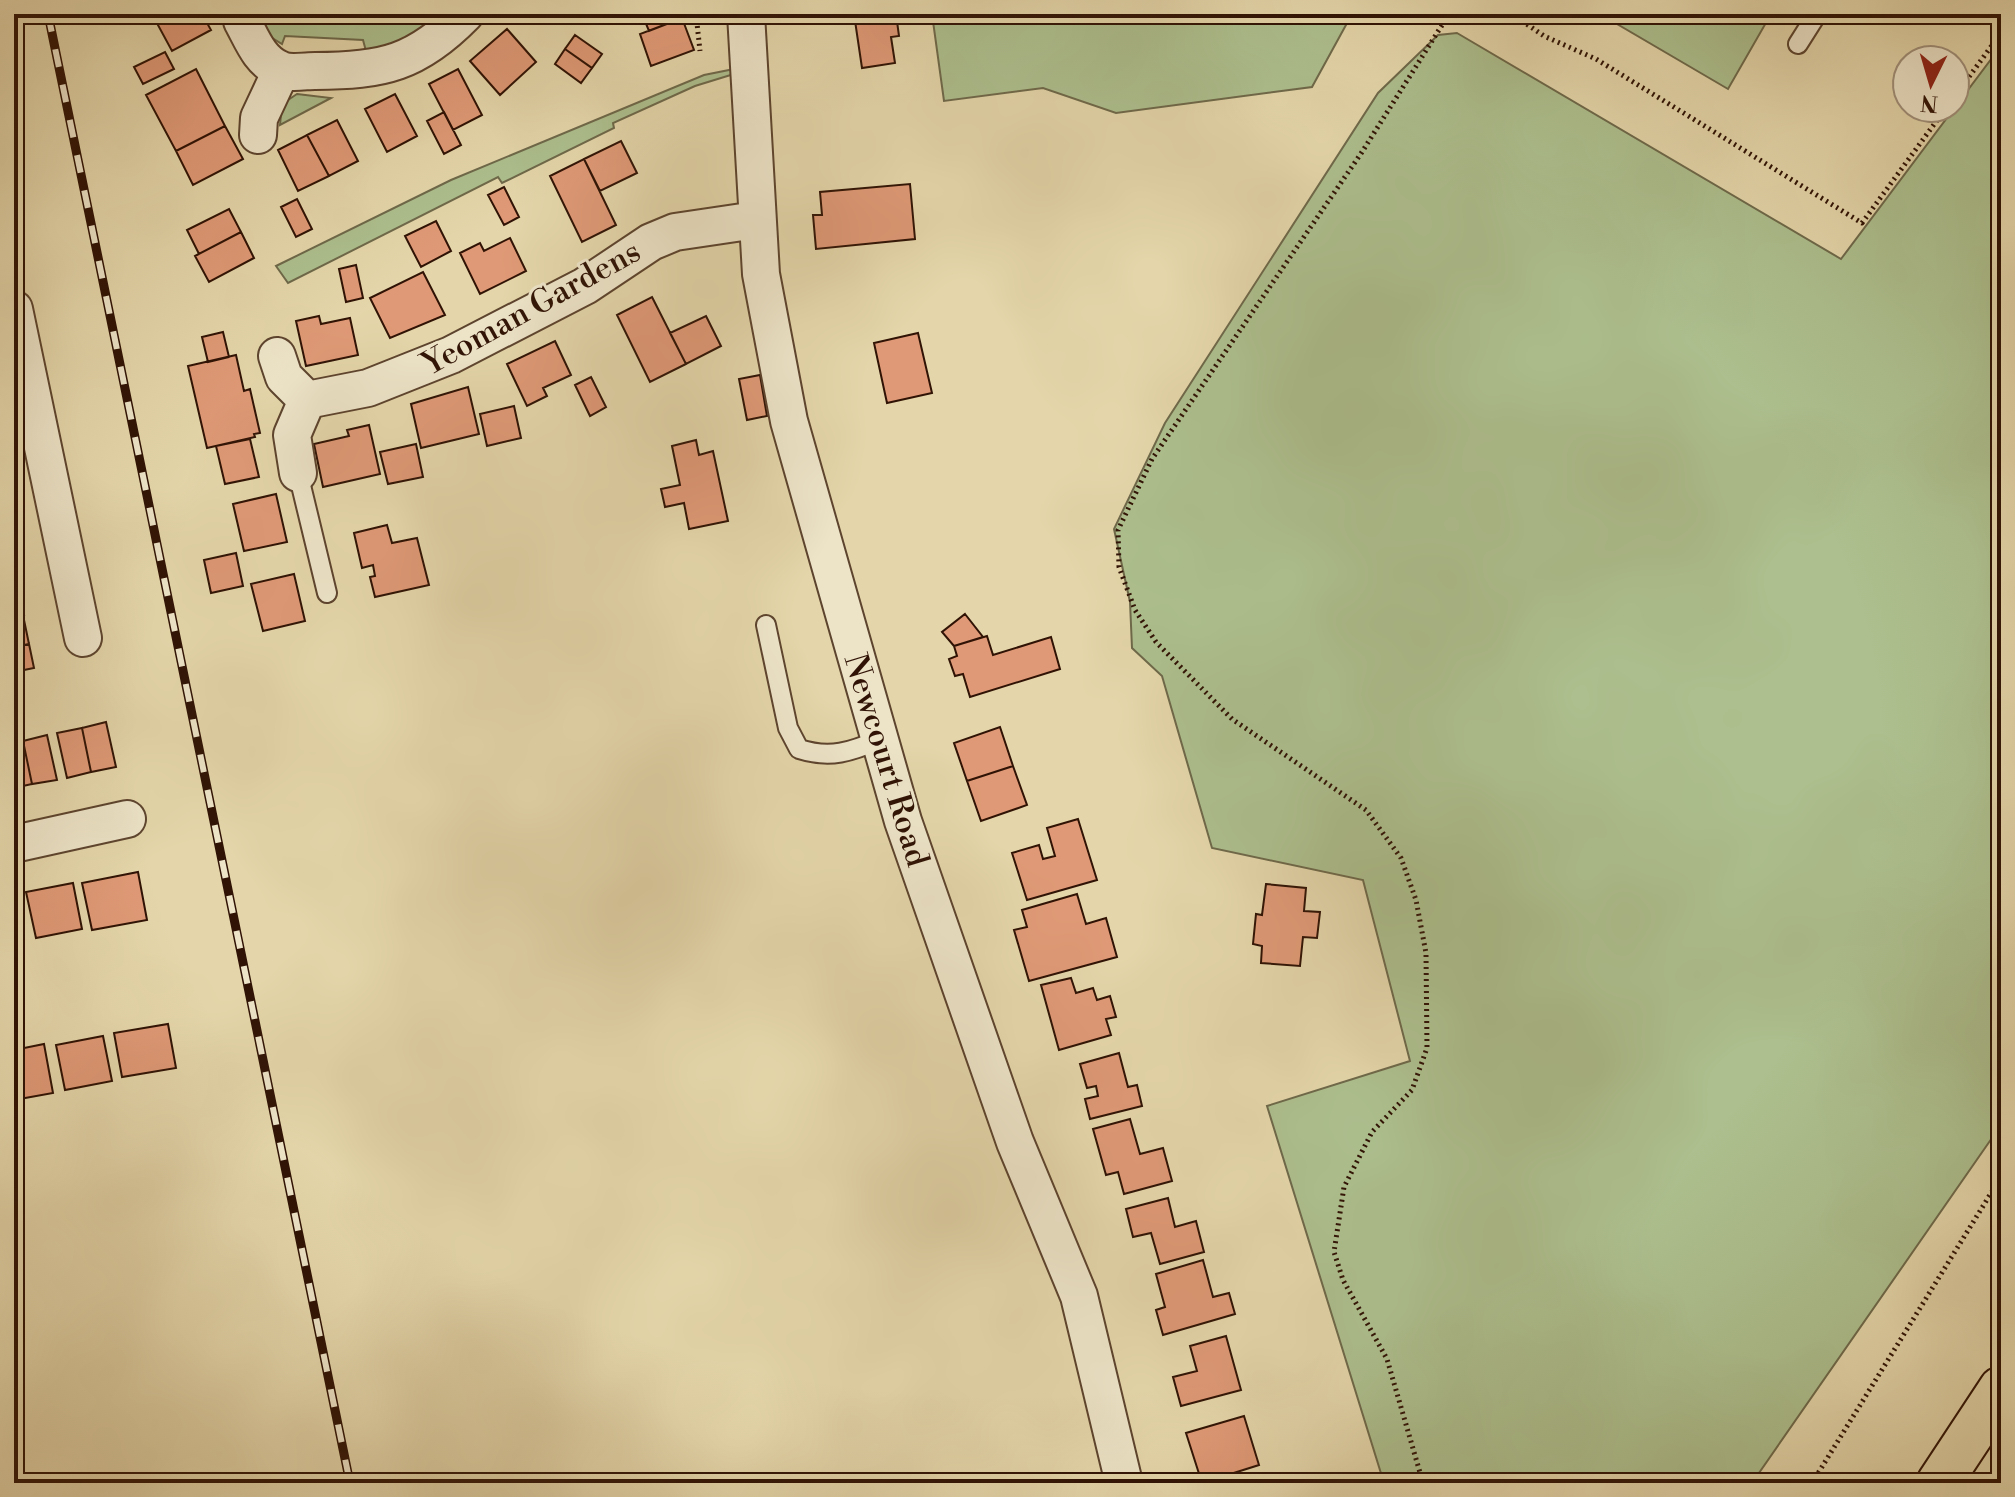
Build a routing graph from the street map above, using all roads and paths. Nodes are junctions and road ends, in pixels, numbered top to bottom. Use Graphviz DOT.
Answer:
graph roads {
  1 [pos="465,14"];
  2 [pos="696,14"];
  3 [pos="746,14"];
  4 [pos="1478,14"];
  5 [pos="1512,14"];
  6 [pos="1817,14"];
  7 [pos="242,21"];
  8 [pos="2001,33"];
  9 [pos="1798,44"];
  10 [pos="700,51"];
  11 [pos="281,71"];
  12 [pos="1971,74"];
  13 [pos="1934,124"];
  14 [pos="258,135"];
  15 [pos="756,220"];
  16 [pos="14,309"];
  17 [pos="277,356"];
  18 [pos="307,400"];
  19 [pos="27,427"];
  20 [pos="298,473"];
  21 [pos="327,593"];
  22 [pos="766,625"];
  23 [pos="83,638"];
  24 [pos="881,739"];
  25 [pos="127,819"];
  26 [pos="14,844"];
  27 [pos="2001,1177"];
  28 [pos="2001,1389"];
  29 [pos="1124,1483"];
  30 [pos="1423,1483"];
  31 [pos="1812,1483"];
  32 [pos="1939,1483"];
  1 -- 11 [label="street"];
  2 -- 10 [label="path"];
  3 -- 15 [label="street, Newcourt Road"];
  4 -- 30 [label="path"];
  5 -- 13 [label="path"];
  6 -- 9 [label="lane"];
  7 -- 11 [label="street"];
  8 -- 12 [label="path"];
  11 -- 14 [label="street"];
  15 -- 18 [label="street, Yeoman Gardens"];
  15 -- 24 [label="street, Newcourt Road"];
  16 -- 19 [label="street"];
  17 -- 18 [label="street"];
  18 -- 20 [label="street"];
  19 -- 23 [label="street"];
  20 -- 21 [label="lane"];
  22 -- 24 [label="lane"];
  24 -- 29 [label="street, Newcourt Road"];
  25 -- 26 [label="street"];
  27 -- 31 [label="path"];
  28 -- 32 [label="highway"];
}
